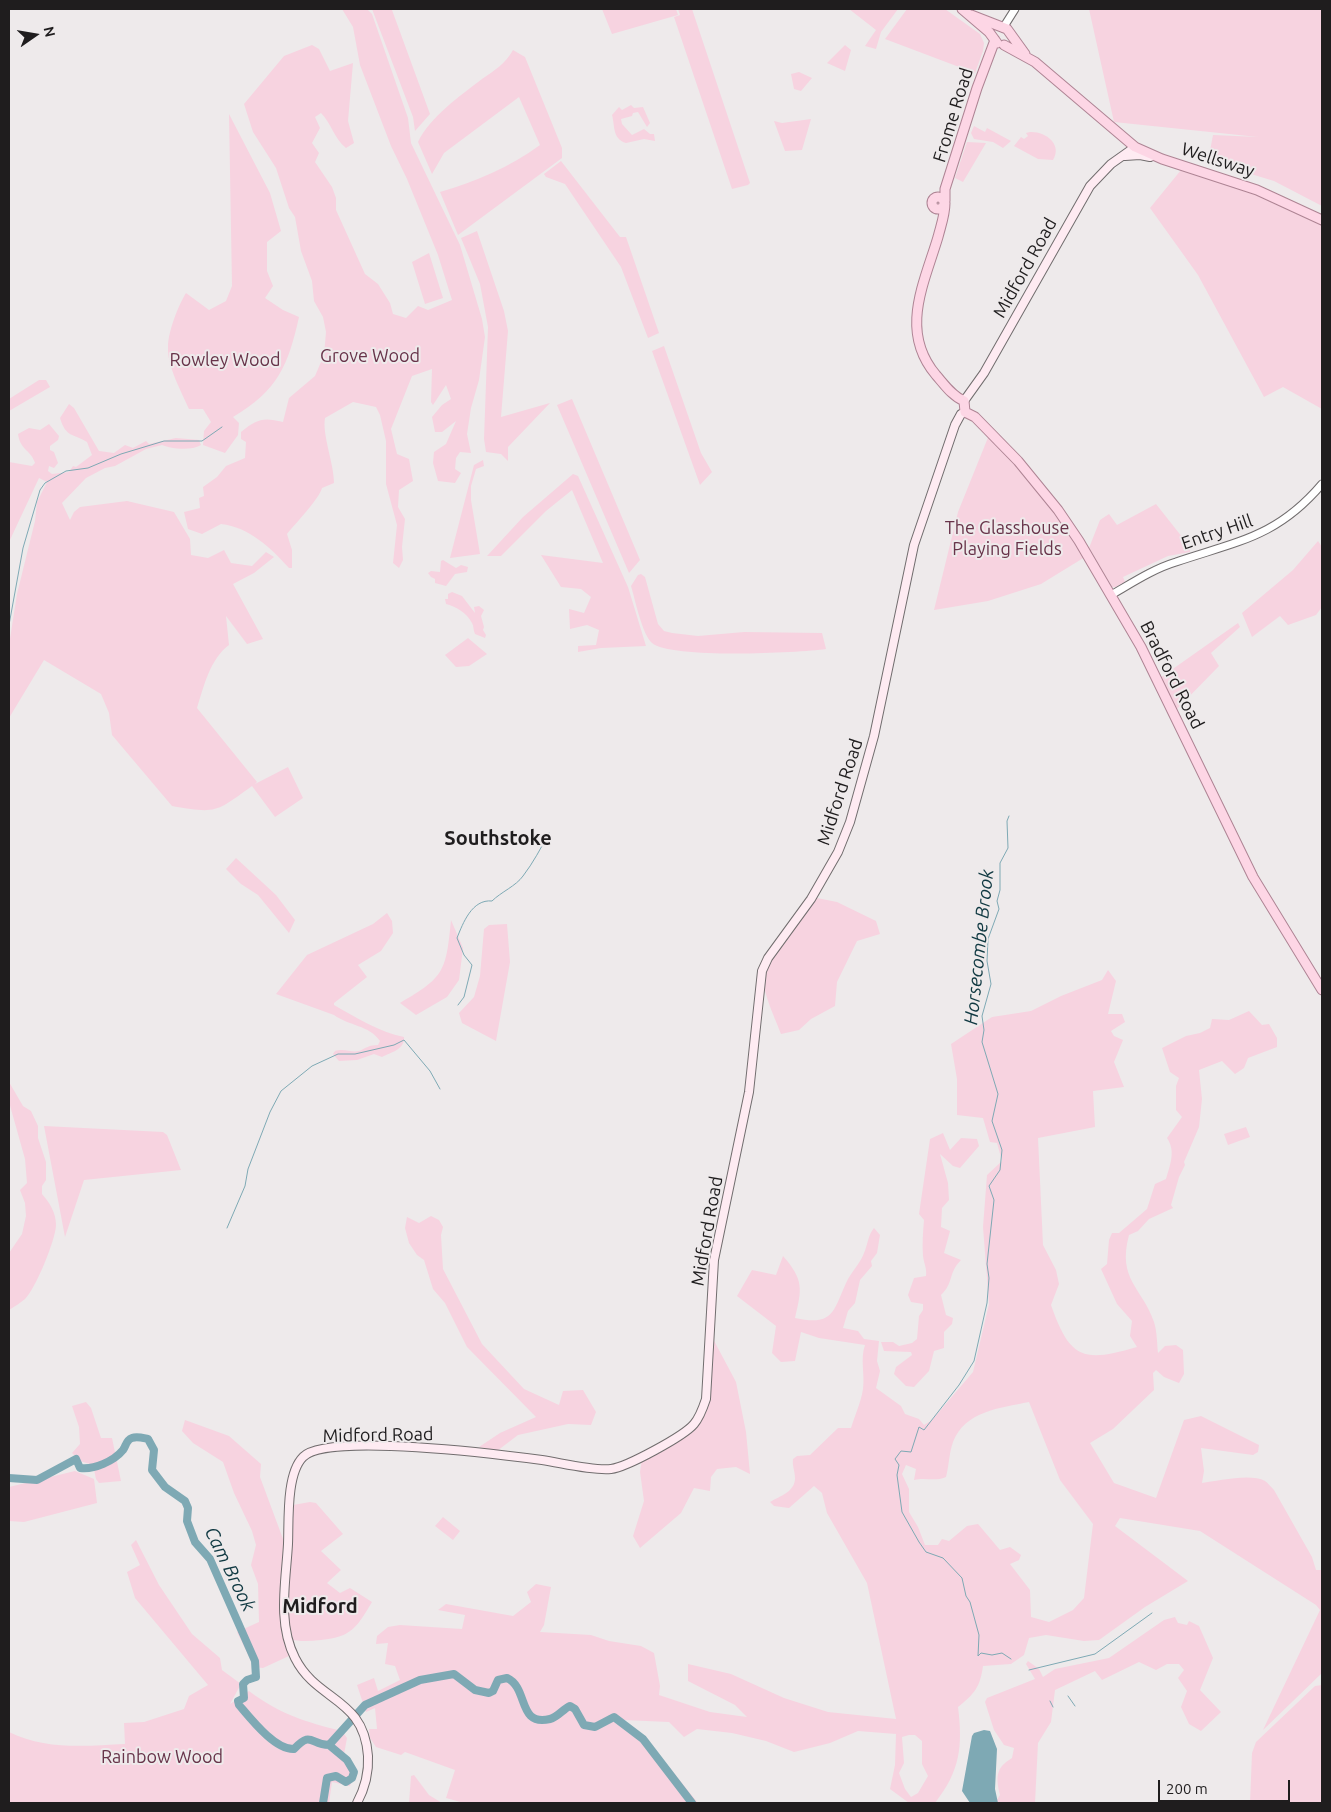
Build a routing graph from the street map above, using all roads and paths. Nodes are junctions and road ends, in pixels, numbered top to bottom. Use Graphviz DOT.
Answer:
graph roads {
  1 [pos="962,9"];
  2 [pos="1015,10"];
  3 [pos="971,15"];
  4 [pos="1006,31"];
  5 [pos="999,42"];
  6 [pos="1026,55"];
  7 [pos="1136,144"];
  8 [pos="1121,157"];
  9 [pos="1162,159"];
  10 [pos="942,200"];
  11 [pos="1301,206"];
  12 [pos="1322,214"];
  13 [pos="1322,220"];
  14 [pos="938,235"];
  15 [pos="964,400"];
  16 [pos="965,412"];
  17 [pos="1322,484"];
  18 [pos="1112,595"];
  19 [pos="1322,989"];
  20 [pos="357,1803"];
  1 -- 3 [label="main road, Wellsway"];
  2 -- 4 [label="street"];
  3 -- 4 [label="main road, Wellsway"];
  3 -- 5 [label="main road, Wellsway"];
  4 -- 5 [label="main road"];
  4 -- 5 [label="main road"];
  4 -- 6 [label="main road, Wellsway"];
  5 -- 6 [label="main road, Wellsway"];
  5 -- 10 [label="main road, Frome Road"];
  6 -- 7 [label="main road, Wellsway"];
  7 -- 8 [label="main road, Midford Road"];
  7 -- 9 [label="main road, Wellsway"];
  7 -- 11 [label="main road, Wellsway"];
  8 -- 9 [label="main road"];
  8 -- 15 [label="main road, Midford Road"];
  9 -- 11 [label="main road, Wellsway"];
  10 -- 14 [label="main road, Frome Road"];
  10 -- 14 [label="main road, Frome Road"];
  11 -- 12 [label="main road, Wellsway"];
  11 -- 13 [label="main road, Wellsway"];
  14 -- 15 [label="main road, Frome Road"];
  15 -- 16 [label="main road"];
  16 -- 18 [label="main road, Bradford Road"];
  16 -- 20 [label="main road, Midford Road"];
  17 -- 18 [label="street, Entry Hill"];
  18 -- 19 [label="main road, Bradford Road"];
}
